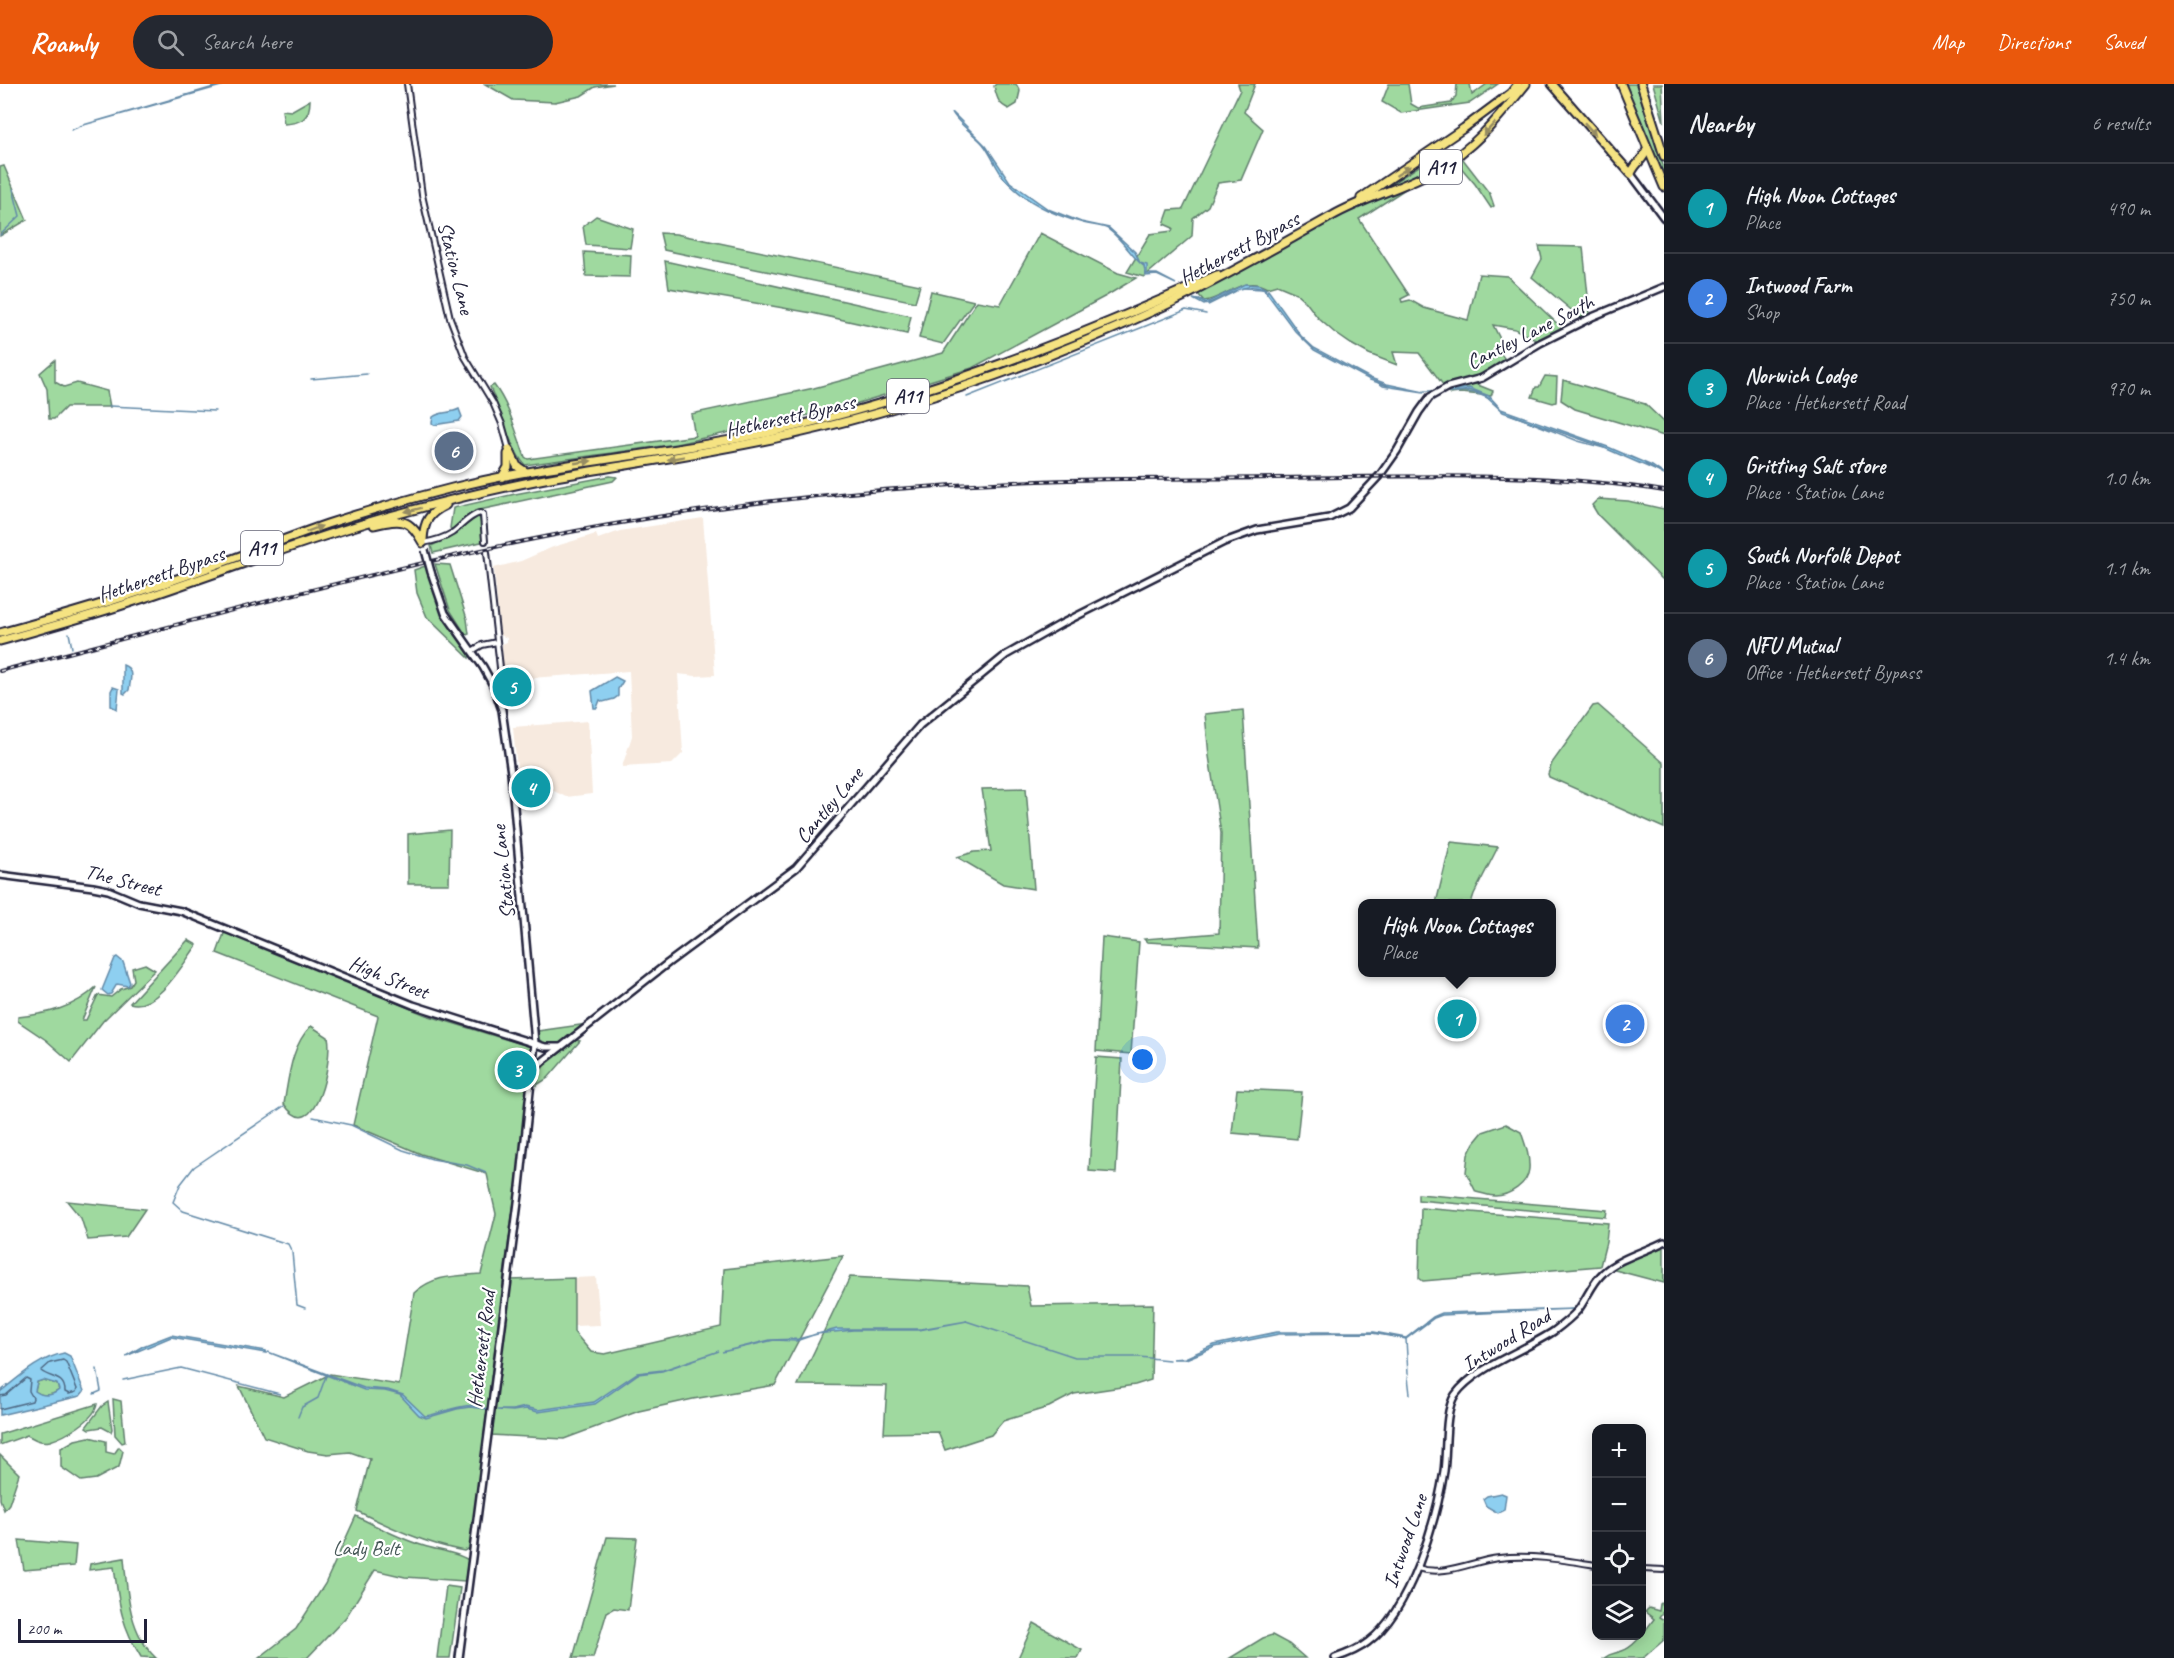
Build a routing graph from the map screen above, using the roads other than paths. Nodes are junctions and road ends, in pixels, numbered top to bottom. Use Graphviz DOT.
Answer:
graph roads {
  1 [pos="407,84"];
  2 [pos="1518,84"];
  3 [pos="1526,84"];
  4 [pos="1552,84"];
  5 [pos="1621,84"];
  6 [pos="1641,84"];
  7 [pos="1647,149"];
  8 [pos="1664,156"];
  9 [pos="1631,174"];
  10 [pos="1664,187"];
  11 [pos="1664,218"];
  12 [pos="1664,287"];
  13 [pos="508,449"];
  14 [pos="526,472"];
  15 [pos="502,477"];
  16 [pos="470,496"];
  17 [pos="349,528"];
  18 [pos="486,542"];
  19 [pos="424,546"];
  20 [pos="487,552"];
  21 [pos="1125,591"];
  22 [pos="0,633"];
  23 [pos="0,641"];
  24 [pos="496,642"];
  25 [pos="471,652"];
  26 [pos="499,699"];
  27 [pos="0,875"];
  28 [pos="233,931"];
  29 [pos="535,1043"];
  30 [pos="560,1047"];
  31 [pos="533,1069"];
  32 [pos="1664,1242"];
  33 [pos="1451,1403"];
  34 [pos="1592,1564"];
  35 [pos="1416,1568"];
  36 [pos="1646,1569"];
  37 [pos="1664,1570"];
  38 [pos="459,1658"];
  39 [pos="1335,1658"];
  1 -- 13 [label="street, Station Lane"];
  14 -- 2 [label="highway, Hethersett Bypass / A11, one-way"];
  3 -- 16 [label="highway, Hethersett Bypass / A11, one-way"];
  4 -- 9 [label="highway, one-way"];
  5 -- 7 [label="highway"];
  6 -- 8 [label="highway"];
  7 -- 9 [label="highway"];
  7 -- 10 [label="highway"];
  9 -- 11 [label="street"];
  12 -- 21 [label="street, Cantley Lane South"];
  13 -- 14 [label="highway"];
  13 -- 15 [label="highway"];
  14 -- 15 [label="highway, Hethersett Bypass / A11"];
  22 -- 15 [label="highway, Hethersett Bypass / A11, one-way"];
  16 -- 17 [label="highway, Hethersett Bypass / A11, one-way"];
  16 -- 19 [label="highway, A11"];
  17 -- 19 [label="highway, A11"];
  17 -- 23 [label="highway, Hethersett Bypass / A11"];
  18 -- 19 [label="street"];
  19 -- 25 [label="street, Station Lane, bridge"];
  20 -- 24 [label="street, Station Lane"];
  21 -- 30 [label="street, Cantley Lane"];
  24 -- 25 [label="street"];
  24 -- 26 [label="street, Station Lane"];
  25 -- 26 [label="street, Station Lane"];
  26 -- 29 [label="street, Station Lane"];
  27 -- 28 [label="street, The Street"];
  28 -- 29 [label="street, High Street"];
  29 -- 30 [label="street"];
  29 -- 31 [label="street, Hethersett Road"];
  30 -- 31 [label="street, Cantley Lane"];
  31 -- 38 [label="street, Hethersett Road"];
  32 -- 33 [label="street, Intwood Road"];
  33 -- 35 [label="street, Intwood Lane"];
  34 -- 35 [label="street"];
  35 -- 39 [label="street, Intwood Lane"];
  36 -- 37 [label="street"];
}
